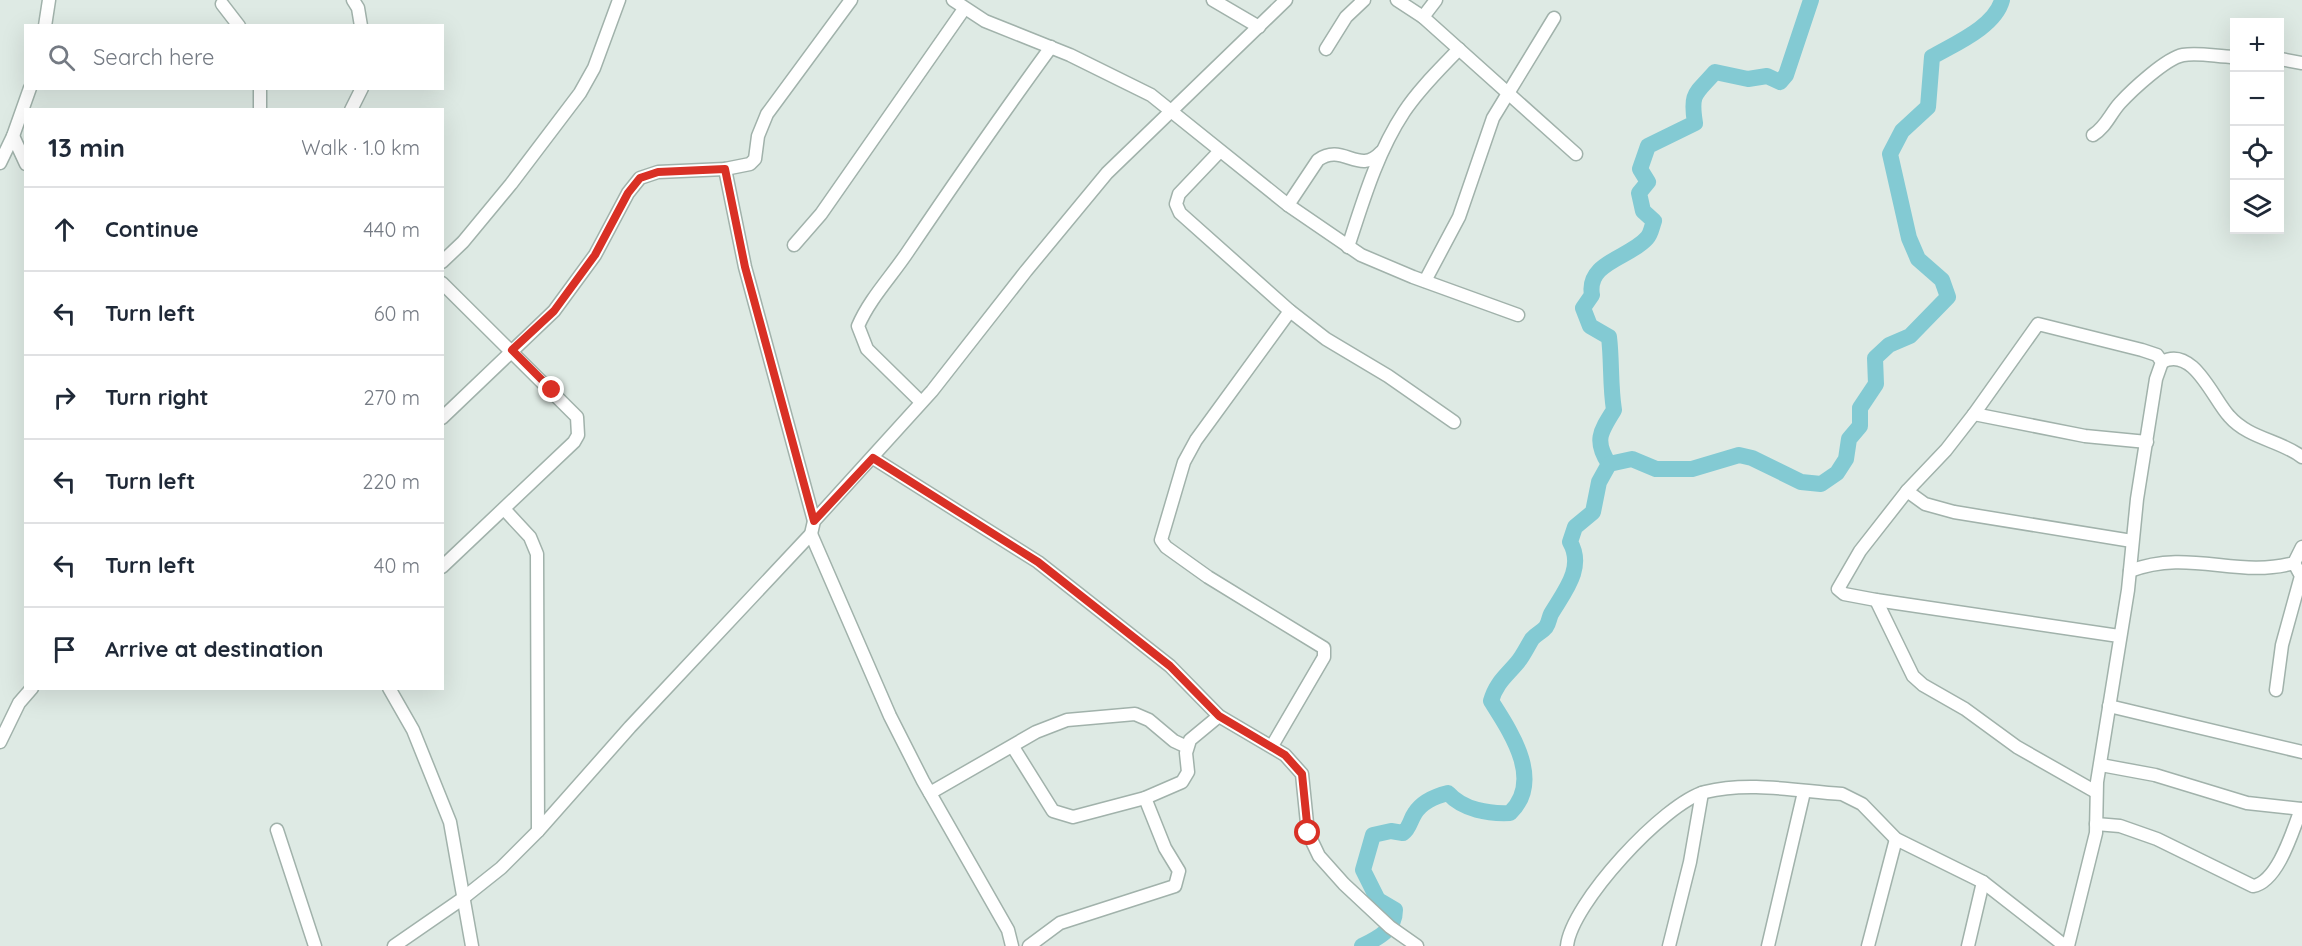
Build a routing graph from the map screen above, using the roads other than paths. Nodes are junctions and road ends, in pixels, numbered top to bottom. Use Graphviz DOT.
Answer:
graph roads {
  1 [pos="49,0"];
  2 [pos="353,0"];
  3 [pos="619,0"];
  4 [pos="851,0"];
  5 [pos="953,0"];
  6 [pos="1213,0"];
  7 [pos="1286,0"];
  8 [pos="1364,0"];
  9 [pos="1397,0"];
  10 [pos="1436,0"];
  11 [pos="222,4"];
  12 [pos="964,9"];
  13 [pos="1423,17"];
  14 [pos="1554,18"];
  15 [pos="45,24"];
  16 [pos="237,24"];
  17 [pos="361,24"];
  18 [pos="1259,27"];
  19 [pos="1051,47"];
  20 [pos="1326,49"];
  21 [pos="1459,49"];
  22 [pos="2230,57"];
  23 [pos="2284,60"];
  24 [pos="2302,63"];
  25 [pos="29,90"];
  26 [pos="260,90"];
  27 [pos="361,90"];
  28 [pos="1509,92"];
  29 [pos="260,108"];
  30 [pos="352,108"];
  31 [pos="1170,113"];
  32 [pos="2093,135"];
  33 [pos="13,136"];
  34 [pos="1383,151"];
  35 [pos="1219,152"];
  36 [pos="1576,154"];
  37 [pos="24,160"];
  38 [pos="0,163"];
  39 [pos="725,169"];
  40 [pos="1288,205"];
  41 [pos="795,245"];
  42 [pos="1348,247"];
  43 [pos="444,260"];
  44 [pos="1425,281"];
  45 [pos="444,285"];
  46 [pos="1290,311"];
  47 [pos="1518,315"];
  48 [pos="512,350"];
  49 [pos="2162,362"];
  50 [pos="920,402"];
  51 [pos="1974,414"];
  52 [pos="444,416"];
  53 [pos="1454,422"];
  54 [pos="2146,442"];
  55 [pos="2302,457"];
  56 [pos="873,458"];
  57 [pos="1906,492"];
  58 [pos="504,509"];
  59 [pos="814,521"];
  60 [pos="811,534"];
  61 [pos="2132,541"];
  62 [pos="2302,547"];
  63 [pos="2294,563"];
  64 [pos="444,565"];
  65 [pos="2130,571"];
  66 [pos="1876,600"];
  67 [pos="2119,636"];
  68 [pos="30,690"];
  69 [pos="390,690"];
  70 [pos="2276,690"];
  71 [pos="2109,706"];
  72 [pos="1219,716"];
  73 [pos="0,742"];
  74 [pos="1272,746"];
  75 [pos="1013,747"];
  76 [pos="1187,747"];
  77 [pos="2302,752"];
  78 [pos="2100,765"];
  79 [pos="1804,792"];
  80 [pos="2096,792"];
  81 [pos="930,793"];
  82 [pos="1702,793"];
  83 [pos="1145,798"];
  84 [pos="2302,809"];
  85 [pos="2096,824"];
  86 [pos="277,830"];
  87 [pos="538,831"];
  88 [pos="1896,839"];
  89 [pos="1983,882"];
  90 [pos="462,899"];
  91 [pos="315,946"];
  92 [pos="394,946"];
  93 [pos="472,946"];
  94 [pos="1012,946"];
  95 [pos="1029,946"];
  96 [pos="1417,946"];
  97 [pos="1567,946"];
  98 [pos="1669,946"];
  99 [pos="1768,946"];
  100 [pos="1868,946"];
  101 [pos="1968,946"];
  102 [pos="2066,946"];
  1 -- 15 [label="street"];
  2 -- 17 [label="street"];
  3 -- 43 [label="street"];
  4 -- 39 [label="street"];
  5 -- 12 [label="street"];
  6 -- 18 [label="street"];
  7 -- 18 [label="street"];
  8 -- 20 [label="street"];
  9 -- 13 [label="street"];
  10 -- 13 [label="street"];
  11 -- 16 [label="street"];
  12 -- 19 [label="street"];
  12 -- 41 [label="street"];
  13 -- 21 [label="street"];
  14 -- 28 [label="street"];
  18 -- 31 [label="street"];
  19 -- 31 [label="street"];
  19 -- 50 [label="street"];
  21 -- 28 [label="street"];
  21 -- 34 [label="street"];
  22 -- 32 [label="street"];
  23 -- 24 [label="street"];
  25 -- 33 [label="street"];
  26 -- 29 [label="street"];
  27 -- 30 [label="street"];
  28 -- 36 [label="street"];
  28 -- 44 [label="street"];
  31 -- 35 [label="street"];
  31 -- 50 [label="street"];
  33 -- 37 [label="street"];
  33 -- 38 [label="street"];
  34 -- 40 [label="street"];
  34 -- 42 [label="street"];
  35 -- 40 [label="street"];
  35 -- 46 [label="street"];
  39 -- 48 [label="street"];
  39 -- 59 [label="street"];
  40 -- 42 [label="street"];
  42 -- 44 [label="street"];
  44 -- 47 [label="street"];
  45 -- 48 [label="street"];
  46 -- 53 [label="street"];
  46 -- 74 [label="street"];
  48 -- 52 [label="street"];
  48 -- 58 [label="street"];
  49 -- 51 [label="street"];
  49 -- 54 [label="street"];
  49 -- 55 [label="street"];
  50 -- 56 [label="street"];
  51 -- 54 [label="street"];
  51 -- 57 [label="street"];
  54 -- 61 [label="street"];
  56 -- 59 [label="street"];
  56 -- 72 [label="street"];
  57 -- 61 [label="street"];
  57 -- 66 [label="street"];
  58 -- 64 [label="street"];
  58 -- 87 [label="street"];
  59 -- 60 [label="street"];
  60 -- 81 [label="street"];
  60 -- 87 [label="street"];
  61 -- 65 [label="street"];
  62 -- 63 [label="street"];
  63 -- 65 [label="street"];
  63 -- 70 [label="street"];
  65 -- 67 [label="street"];
  66 -- 67 [label="street"];
  66 -- 80 [label="street"];
  67 -- 71 [label="street"];
  68 -- 73 [label="street"];
  69 -- 90 [label="street"];
  71 -- 77 [label="street"];
  71 -- 78 [label="street"];
  72 -- 74 [label="street"];
  72 -- 76 [label="street"];
  74 -- 96 [label="street"];
  75 -- 76 [label="street"];
  75 -- 81 [label="street"];
  75 -- 83 [label="street"];
  76 -- 83 [label="street"];
  78 -- 80 [label="street"];
  78 -- 84 [label="street"];
  79 -- 82 [label="street"];
  79 -- 88 [label="street"];
  79 -- 99 [label="street"];
  80 -- 85 [label="street"];
  81 -- 94 [label="street"];
  82 -- 97 [label="street"];
  82 -- 98 [label="street"];
  83 -- 95 [label="street"];
  84 -- 85 [label="street"];
  85 -- 102 [label="street"];
  86 -- 91 [label="street"];
  87 -- 90 [label="street"];
  88 -- 89 [label="street"];
  88 -- 100 [label="street"];
  89 -- 101 [label="street"];
  89 -- 102 [label="street"];
  90 -- 92 [label="street"];
  90 -- 93 [label="street"];
}
